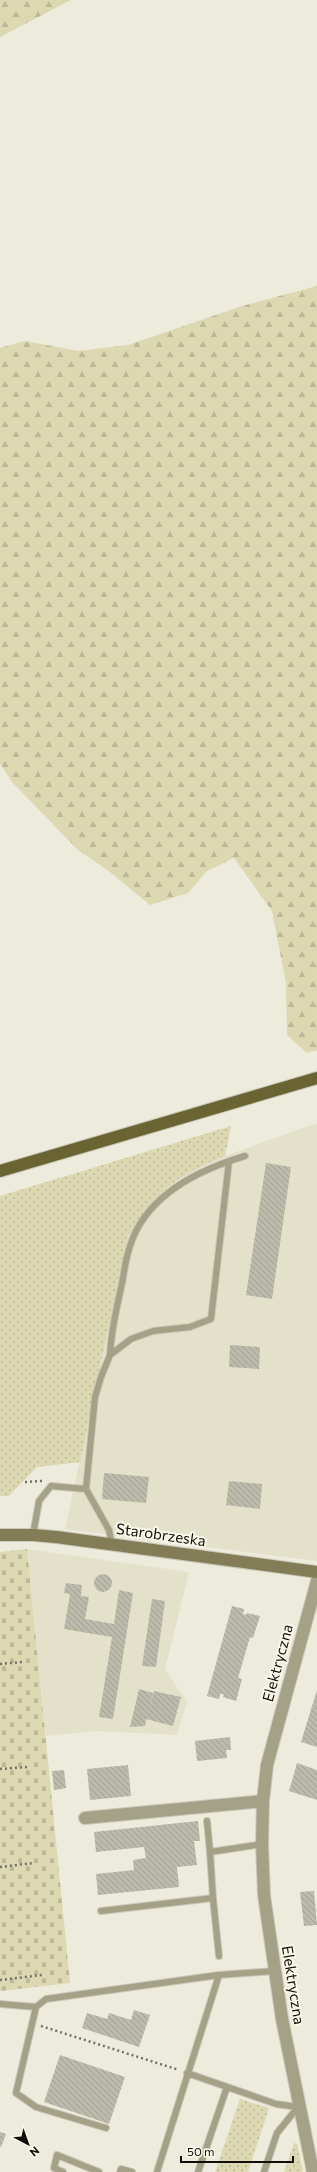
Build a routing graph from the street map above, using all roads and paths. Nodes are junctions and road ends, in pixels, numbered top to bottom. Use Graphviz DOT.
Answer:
graph roads {
  1 [pos="317,1078"];
  2 [pos="245,1156"];
  3 [pos="229,1160"];
  4 [pos="0,1171"];
  5 [pos="110,1355"];
  6 [pos="86,1489"];
  7 [pos="0,1535"];
  8 [pos="33,1535"];
  9 [pos="112,1545"];
  10 [pos="317,1572"];
  11 [pos="317,1581"];
  12 [pos="22,1662"];
  13 [pos="0,1664"];
  14 [pos="27,1767"];
  15 [pos="0,1769"];
  16 [pos="263,1801"];
  17 [pos="85,1818"];
  18 [pos="207,1821"];
  19 [pos="262,1844"];
  20 [pos="210,1852"];
  21 [pos="33,1863"];
  22 [pos="0,1867"];
  23 [pos="213,1898"];
  24 [pos="101,1911"];
  25 [pos="219,1956"];
  26 [pos="275,1971"];
  27 [pos="42,1975"];
  28 [pos="219,1975"];
  29 [pos="0,1980"];
  30 [pos="0,2004"];
  31 [pos="36,2007"];
  32 [pos="32,2023"];
  33 [pos="187,2073"];
  34 [pos="227,2087"];
  35 [pos="298,2108"];
  36 [pos="106,2128"];
  37 [pos="64,2172"];
  38 [pos="99,2172"];
  39 [pos="120,2172"];
  40 [pos="132,2172"];
  41 [pos="157,2172"];
  42 [pos="198,2172"];
  43 [pos="264,2172"];
  44 [pos="313,2172"];
  1 -- 4 [label="main road"];
  2 -- 3 [label="lane"];
  3 -- 5 [label="lane"];
  3 -- 5 [label="lane"];
  5 -- 6 [label="lane"];
  6 -- 8 [label="lane"];
  6 -- 9 [label="lane"];
  7 -- 8 [label="street, Starobrzeska"];
  8 -- 9 [label="street, Starobrzeska"];
  9 -- 10 [label="street, Starobrzeska"];
  11 -- 16 [label="street, Elektryczna"];
  12 -- 13 [label="path"];
  14 -- 15 [label="path"];
  16 -- 17 [label="street"];
  16 -- 19 [label="street, Elektryczna"];
  18 -- 20 [label="lane"];
  19 -- 20 [label="lane"];
  19 -- 26 [label="street, Elektryczna"];
  20 -- 23 [label="lane"];
  21 -- 22 [label="path"];
  23 -- 24 [label="lane"];
  23 -- 25 [label="lane"];
  26 -- 28 [label="lane"];
  26 -- 35 [label="street, Elektryczna"];
  27 -- 29 [label="path"];
  28 -- 31 [label="lane"];
  28 -- 33 [label="lane"];
  30 -- 31 [label="lane"];
  31 -- 32 [label="lane"];
  32 -- 33 [label="path"];
  32 -- 36 [label="lane"];
  33 -- 34 [label="lane"];
  33 -- 41 [label="lane"];
  34 -- 35 [label="lane"];
  34 -- 42 [label="lane"];
  35 -- 43 [label="lane"];
  35 -- 44 [label="street, Elektryczna"];
  37 -- 38 [label="lane"];
  39 -- 40 [label="lane"];
}
